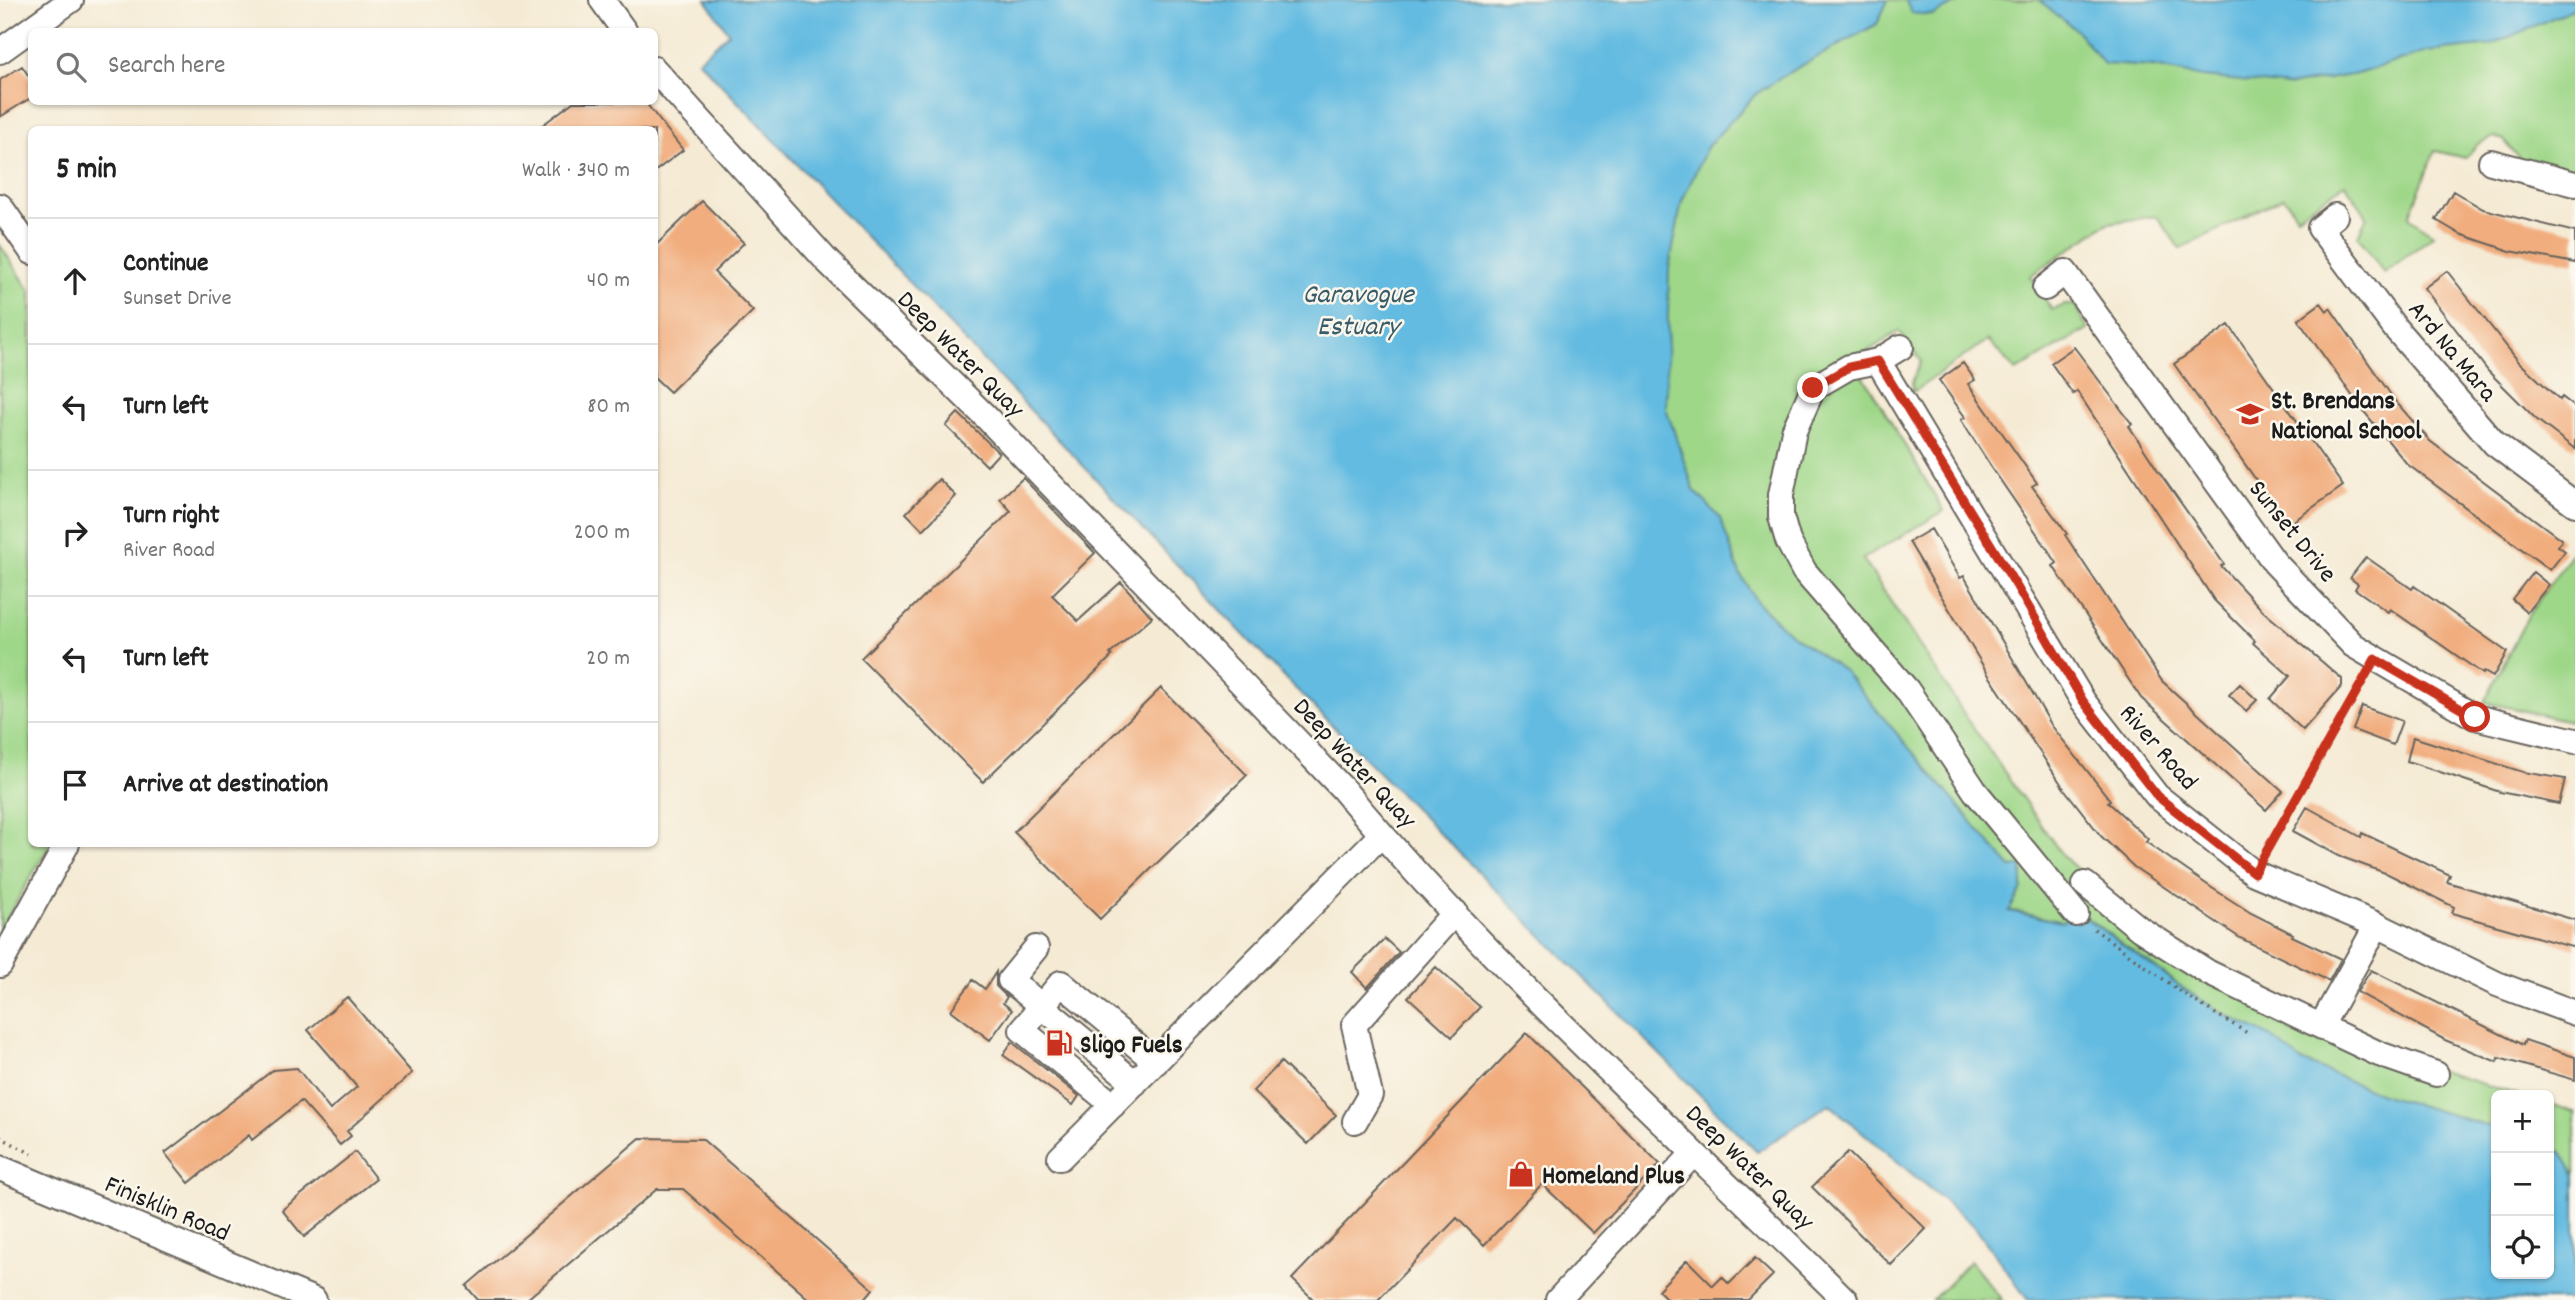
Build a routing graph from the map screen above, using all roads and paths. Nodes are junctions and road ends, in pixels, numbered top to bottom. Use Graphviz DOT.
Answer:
graph roads {
  1 [pos="71,0"];
  2 [pos="602,0"];
  3 [pos="32,28"];
  4 [pos="622,28"];
  5 [pos="28,31"];
  6 [pos="0,51"];
  7 [pos="658,73"];
  8 [pos="2491,162"];
  9 [pos="2575,184"];
  10 [pos="0,206"];
  11 [pos="2335,216"];
  12 [pos="28,246"];
  13 [pos="2045,288"];
  14 [pos="1901,347"];
  15 [pos="1878,361"];
  16 [pos="2575,504"];
  17 [pos="2375,659"];
  18 [pos="2575,741"];
  19 [pos="1381,835"];
  20 [pos="65,847"];
  21 [pos="2254,873"];
  22 [pos="2085,884"];
  23 [pos="1455,912"];
  24 [pos="2076,914"];
  25 [pos="2377,925"];
  26 [pos="1036,948"];
  27 [pos="0,965"];
  28 [pos="1042,1006"];
  29 [pos="2575,1013"];
  30 [pos="2321,1026"];
  31 [pos="2249,1034"];
  32 [pos="1156,1062"];
  33 [pos="2436,1074"];
  34 [pos="1135,1083"];
  35 [pos="1113,1105"];
  36 [pos="1355,1121"];
  37 [pos="1694,1153"];
  38 [pos="1060,1158"];
  39 [pos="0,1168"];
  40 [pos="314,1300"];
  41 [pos="1558,1300"];
  42 [pos="1845,1300"];
  1 -- 3 [label="street"];
  2 -- 4 [label="street"];
  5 -- 6 [label="street"];
  7 -- 19 [label="street, Deep Water Quay"];
  8 -- 9 [label="street"];
  10 -- 12 [label="street"];
  11 -- 16 [label="street, Ard Na Mara"];
  13 -- 17 [label="street, Sunset Drive"];
  14 -- 15 [label="street"];
  15 -- 21 [label="street, River Road"];
  15 -- 24 [label="street"];
  17 -- 18 [label="street, Sunset Drive"];
  17 -- 21 [label="path"];
  19 -- 23 [label="street, Deep Water Quay"];
  19 -- 32 [label="street"];
  20 -- 27 [label="street"];
  21 -- 25 [label="street, River Road"];
  22 -- 30 [label="street"];
  23 -- 36 [label="street"];
  23 -- 37 [label="street, Deep Water Quay"];
  24 -- 31 [label="path"];
  25 -- 29 [label="street, River Road"];
  25 -- 30 [label="street"];
  26 -- 28 [label="street"];
  28 -- 32 [label="street"];
  28 -- 34 [label="street"];
  28 -- 35 [label="street"];
  30 -- 33 [label="street"];
  32 -- 34 [label="street"];
  34 -- 35 [label="street"];
  35 -- 38 [label="street"];
  37 -- 41 [label="street"];
  37 -- 42 [label="street, Deep Water Quay"];
  39 -- 40 [label="street, Finisklin Road"];
}
